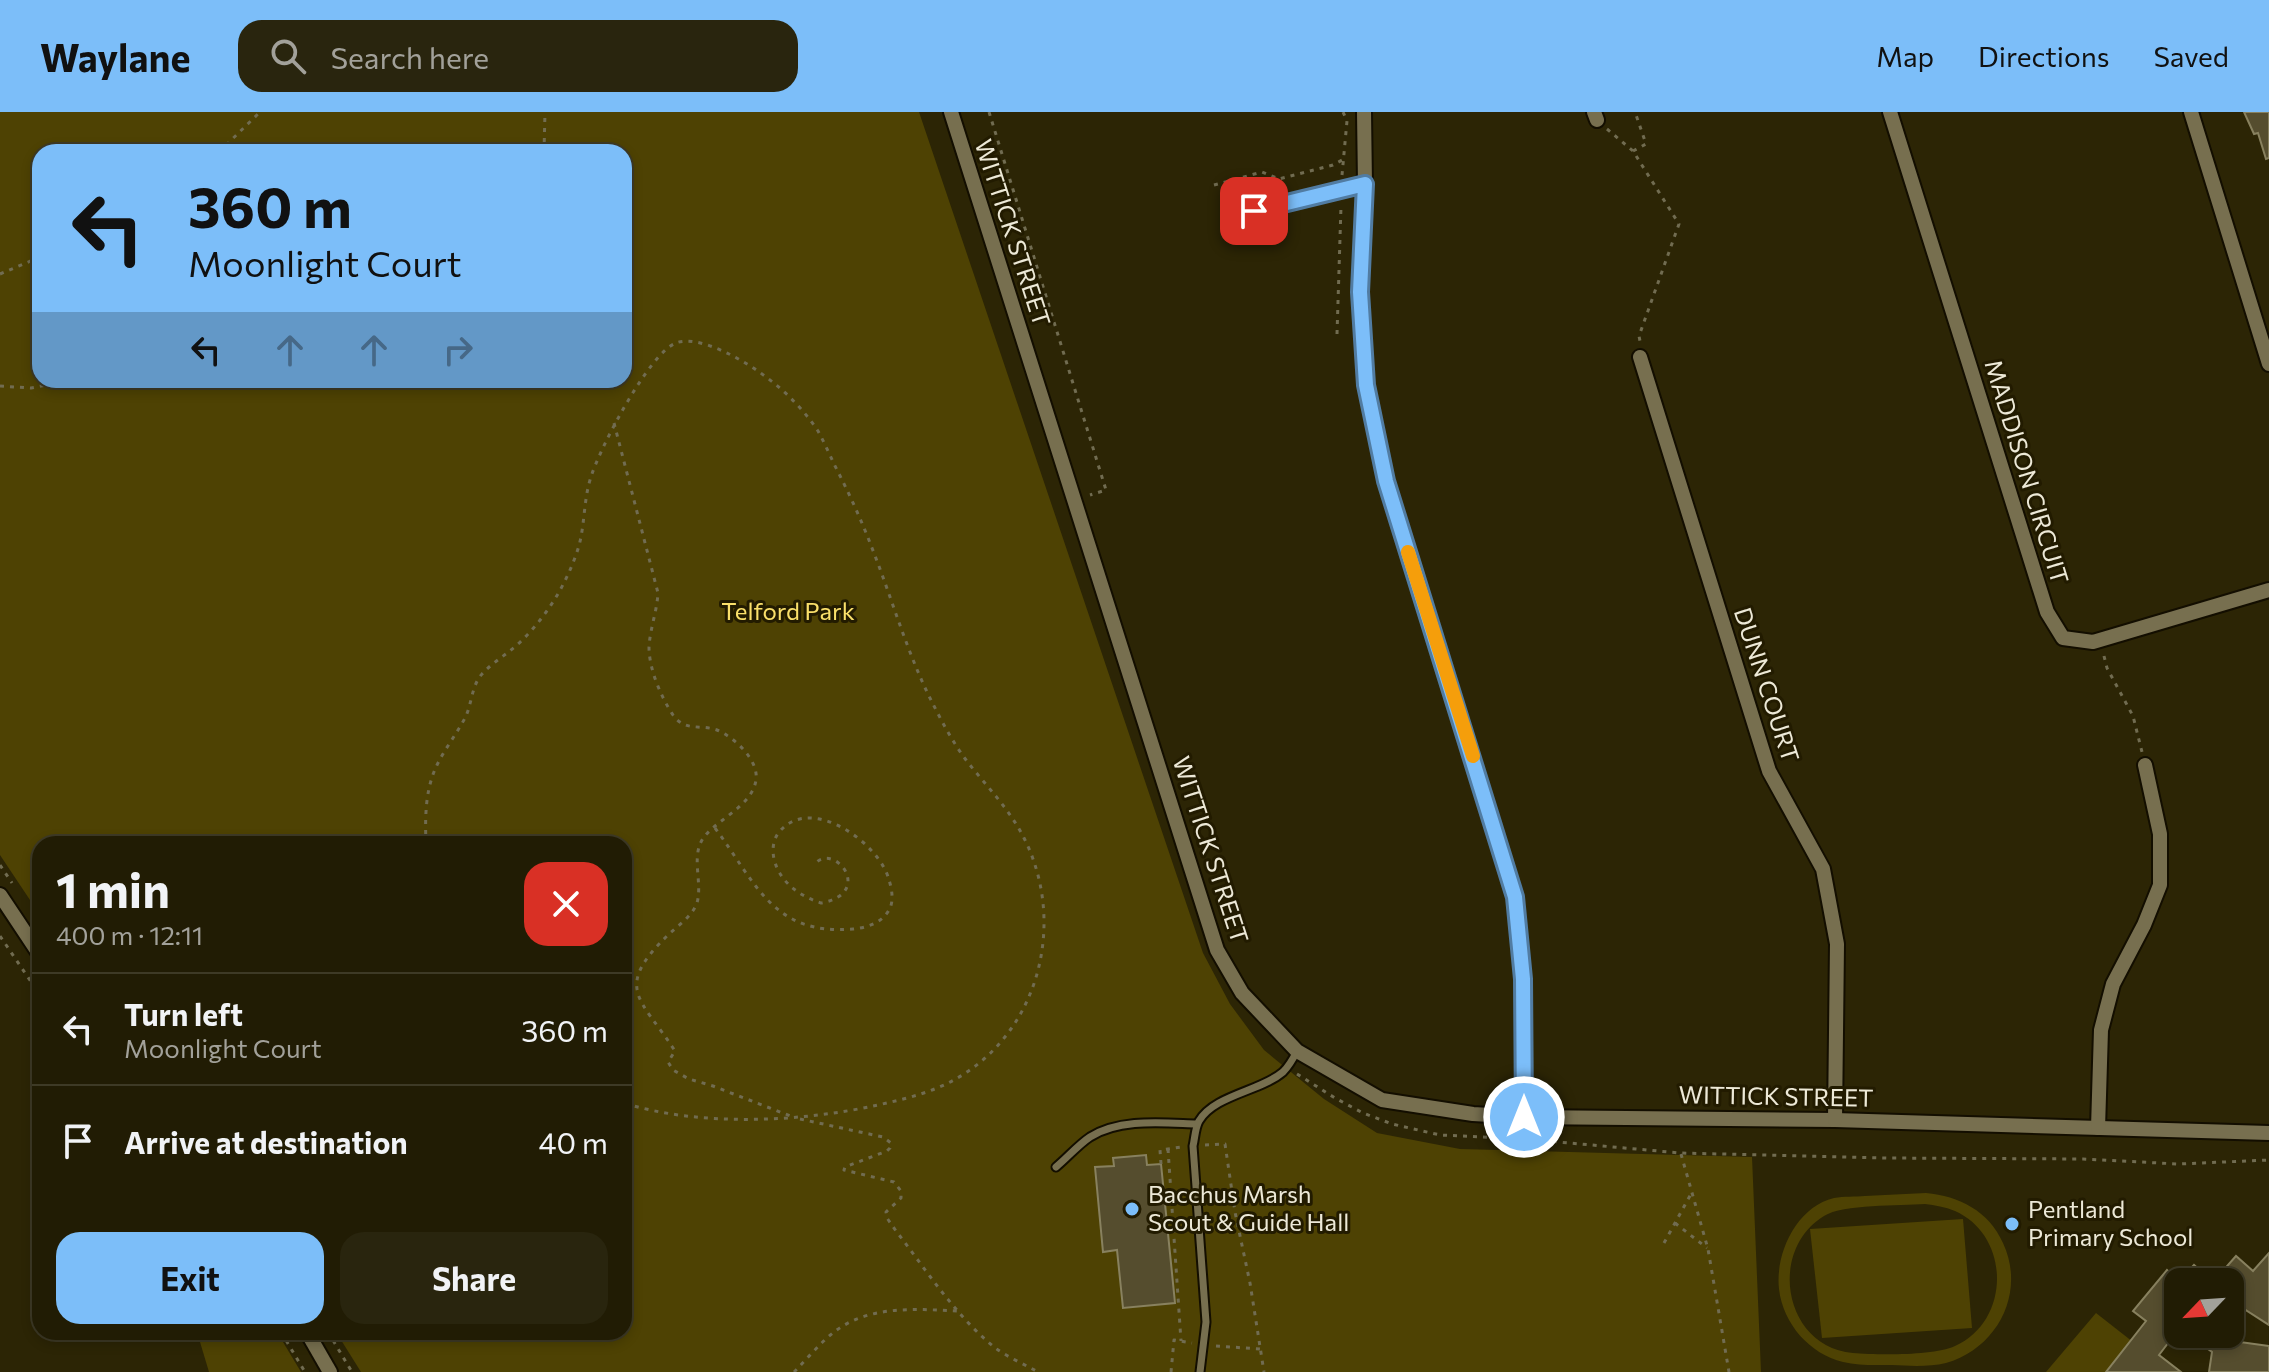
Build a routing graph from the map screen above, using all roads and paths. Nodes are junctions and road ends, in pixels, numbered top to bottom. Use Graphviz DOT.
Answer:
graph roads {
  1 [pos="260,112"];
  2 [pos="545,112"];
  3 [pos="951,112"];
  4 [pos="989,112"];
  5 [pos="1343,112"];
  6 [pos="1364,112"];
  7 [pos="1635,112"];
  8 [pos="1890,112"];
  9 [pos="2191,112"];
  10 [pos="1596,116"];
  11 [pos="227,144"];
  12 [pos="544,144"];
  13 [pos="1633,151"];
  14 [pos="1344,159"];
  15 [pos="1365,184"];
  16 [pos="1214,185"];
  17 [pos="1340,190"];
  18 [pos="1254,211"];
  19 [pos="32,260"];
  20 [pos="0,274"];
  21 [pos="1337,334"];
  22 [pos="1640,357"];
  23 [pos="2269,364"];
  24 [pos="0,386"];
  25 [pos="32,388"];
  26 [pos="614,423"];
  27 [pos="1074,500"];
  28 [pos="2269,590"];
  29 [pos="2101,640"];
  30 [pos="2145,765"];
  31 [pos="715,828"];
  32 [pos="426,836"];
  33 [pos="814,865"];
  34 [pos="0,895"];
  35 [pos="0,936"];
  36 [pos="32,943"];
  37 [pos="32,983"];
  38 [pos="1297,1051"];
  39 [pos="1289,1067"];
  40 [pos="1299,1075"];
  41 [pos="1292,1082"];
  42 [pos="632,1105"];
  43 [pos="1524,1117"];
  44 [pos="796,1118"];
  45 [pos="1835,1120"];
  46 [pos="1197,1124"];
  47 [pos="2098,1128"];
  48 [pos="2269,1133"];
  49 [pos="1205,1135"];
  50 [pos="1193,1146"];
  51 [pos="1168,1149"];
  52 [pos="1680,1153"];
  53 [pos="2269,1160"];
  54 [pos="1161,1164"];
  55 [pos="1056,1167"];
  56 [pos="1692,1192"];
  57 [pos="1675,1223"];
  58 [pos="1664,1243"];
  59 [pos="1708,1249"];
  60 [pos="958,1311"];
  61 [pos="286,1340"];
  62 [pos="312,1340"];
  63 [pos="333,1340"];
  64 [pos="1181,1341"];
  65 [pos="305,1372"];
  66 [pos="330,1372"];
  67 [pos="352,1372"];
  68 [pos="794,1372"];
  69 [pos="1038,1372"];
  70 [pos="1200,1372"];
  71 [pos="1264,1372"];
  72 [pos="1729,1372"];
  1 -- 11 [label="path"];
  2 -- 12 [label="path"];
  3 -- 27 [label="street, WITTICK STREET"];
  4 -- 27 [label="path"];
  5 -- 14 [label="path"];
  6 -- 15 [label="street"];
  7 -- 13 [label="path"];
  8 -- 29 [label="street, MADDISON CIRCUIT"];
  9 -- 23 [label="street"];
  10 -- 13 [label="path"];
  13 -- 22 [label="path"];
  14 -- 16 [label="path"];
  14 -- 17 [label="path"];
  15 -- 17 [label="street"];
  15 -- 43 [label="street"];
  17 -- 18 [label="street"];
  17 -- 21 [label="path"];
  19 -- 20 [label="path"];
  22 -- 45 [label="street, DUNN COURT"];
  24 -- 25 [label="path"];
  26 -- 31 [label="path"];
  26 -- 32 [label="path"];
  26 -- 44 [label="path"];
  27 -- 38 [label="street, WITTICK STREET"];
  28 -- 29 [label="street, MADDISON CIRCUIT"];
  29 -- 30 [label="path"];
  30 -- 47 [label="street"];
  31 -- 33 [label="path"];
  31 -- 44 [label="path"];
  34 -- 36 [label="street"];
  35 -- 37 [label="path"];
  38 -- 39 [label="lane"];
  38 -- 43 [label="street, WITTICK STREET"];
  39 -- 40 [label="path"];
  39 -- 46 [label="lane"];
  40 -- 41 [label="path"];
  40 -- 52 [label="path"];
  42 -- 44 [label="path"];
  43 -- 45 [label="street, WITTICK STREET"];
  44 -- 60 [label="path"];
  45 -- 47 [label="street, WITTICK STREET"];
  46 -- 50 [label="lane"];
  46 -- 55 [label="lane"];
  47 -- 48 [label="street, WITTICK STREET"];
  49 -- 71 [label="path"];
  50 -- 51 [label="path"];
  50 -- 70 [label="lane"];
  51 -- 54 [label="path"];
  51 -- 64 [label="path"];
  52 -- 53 [label="path"];
  52 -- 56 [label="path"];
  56 -- 57 [label="path"];
  56 -- 59 [label="path"];
  57 -- 58 [label="path"];
  57 -- 59 [label="path"];
  59 -- 72 [label="path"];
  60 -- 68 [label="path"];
  60 -- 69 [label="path"];
  61 -- 65 [label="path"];
  62 -- 66 [label="street"];
  63 -- 67 [label="path"];
}
